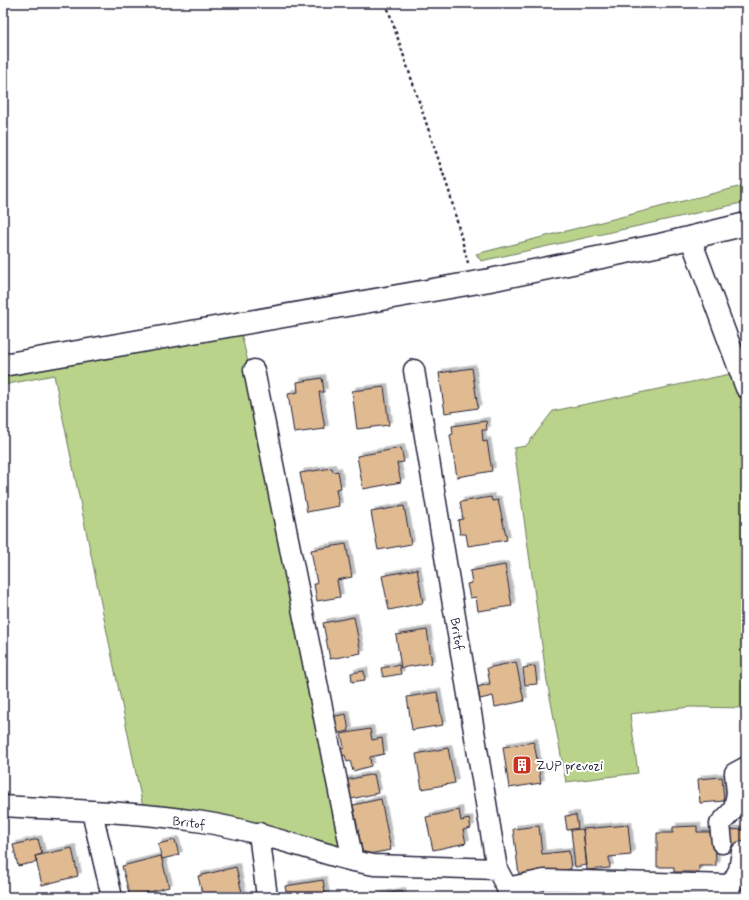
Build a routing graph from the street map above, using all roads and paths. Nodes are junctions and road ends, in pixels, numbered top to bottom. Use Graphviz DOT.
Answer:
graph roads {
  1 [pos="386,3"];
  2 [pos="746,224"];
  3 [pos="690,237"];
  4 [pos="474,283"];
  5 [pos="3,365"];
  6 [pos="254,370"];
  7 [pos="414,370"];
  8 [pos="746,388"];
  9 [pos="746,767"];
  10 [pos="3,806"];
  11 [pos="92,812"];
  12 [pos="259,834"];
  13 [pos="722,843"];
  14 [pos="742,852"];
  15 [pos="353,861"];
  16 [pos="497,869"];
  17 [pos="507,892"];
  18 [pos="112,897"];
  19 [pos="267,897"];
  1 -- 4 [label="path"];
  2 -- 3 [label="main road"];
  3 -- 4 [label="main road"];
  3 -- 8 [label="street"];
  4 -- 5 [label="main road"];
  6 -- 15 [label="street"];
  7 -- 16 [label="street, Britof"];
  9 -- 13 [label="street"];
  10 -- 11 [label="street, Britof"];
  11 -- 12 [label="street, Britof"];
  11 -- 18 [label="street"];
  12 -- 15 [label="street, Britof"];
  12 -- 19 [label="street"];
  14 -- 17 [label="street"];
  15 -- 16 [label="street, Britof"];
  16 -- 17 [label="street, Britof"];
}
